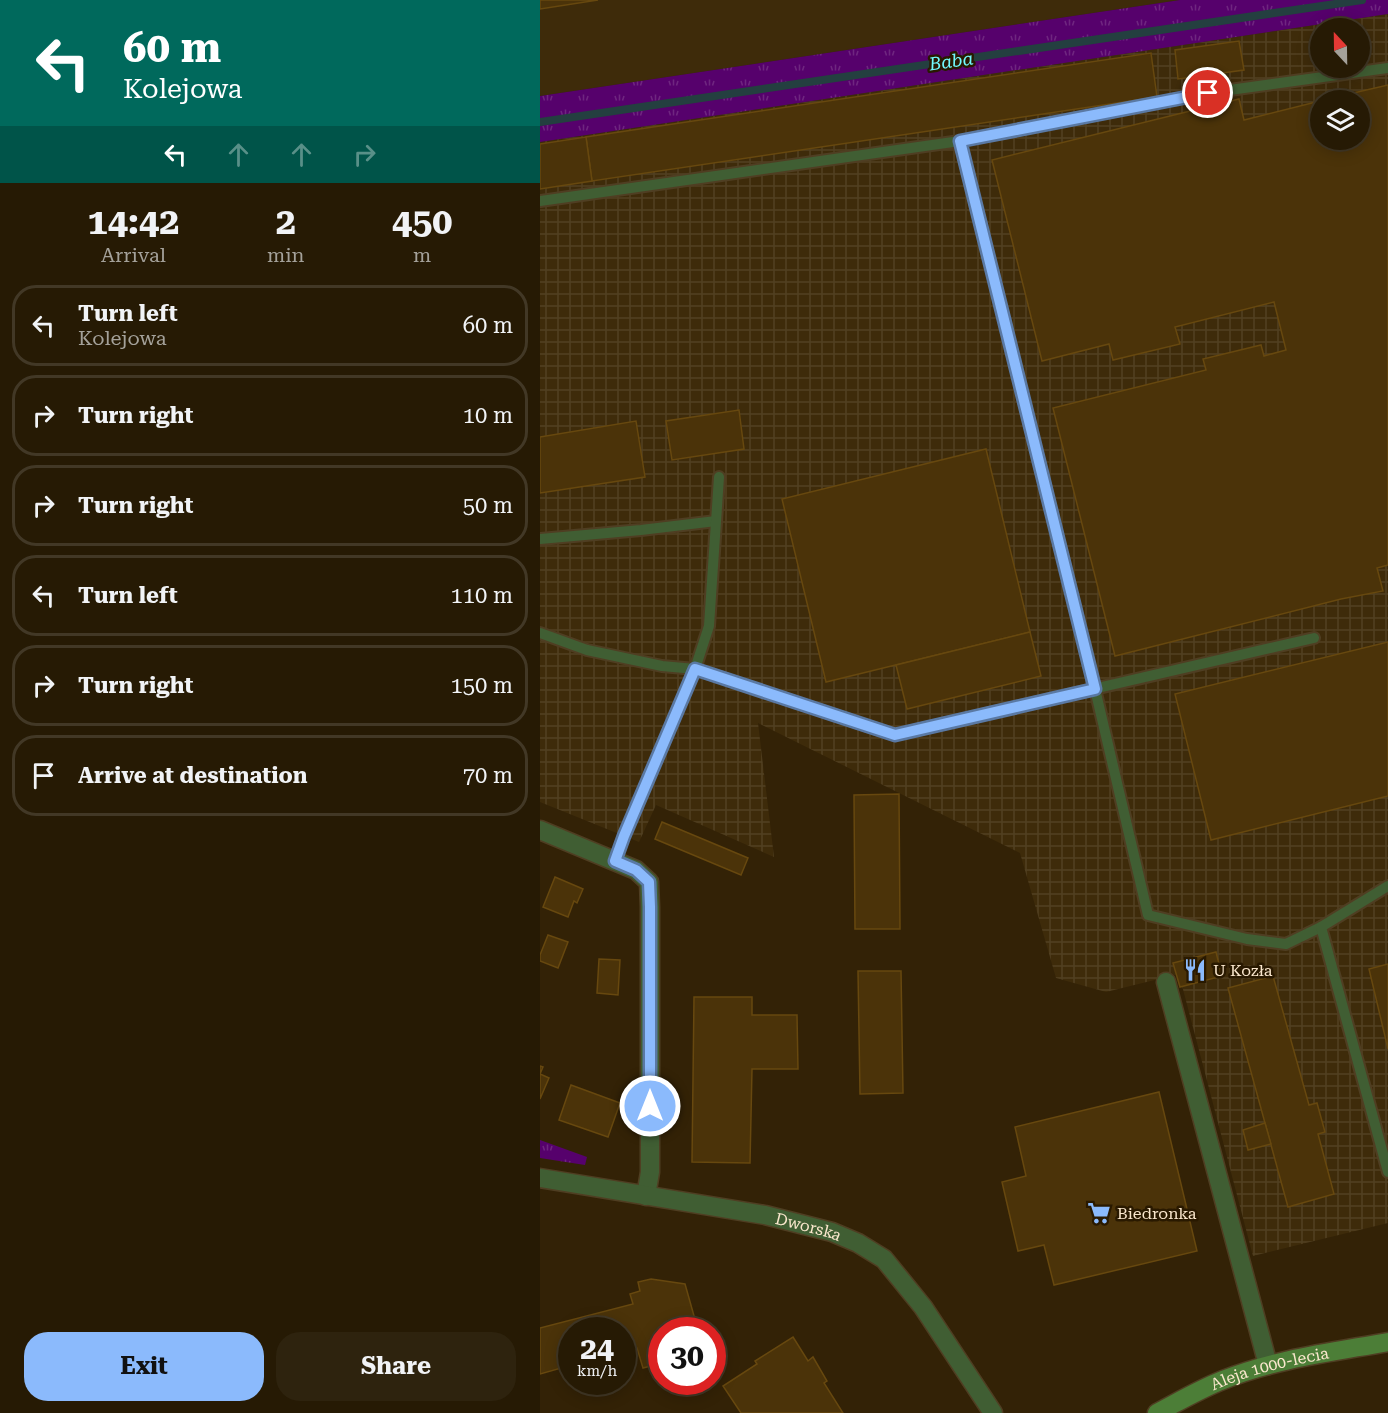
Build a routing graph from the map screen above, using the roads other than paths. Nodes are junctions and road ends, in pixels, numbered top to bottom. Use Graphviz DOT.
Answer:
graph roads {
  1 [pos="1388,68"];
  2 [pos="960,141"];
  3 [pos="540,201"];
  4 [pos="719,477"];
  5 [pos="716,521"];
  6 [pos="540,539"];
  7 [pos="540,633"];
  8 [pos="1314,638"];
  9 [pos="695,669"];
  10 [pos="1095,689"];
  11 [pos="540,830"];
  12 [pos="615,861"];
  13 [pos="1388,886"];
  14 [pos="1321,927"];
  15 [pos="1166,982"];
  16 [pos="1388,1172"];
  17 [pos="540,1178"];
  18 [pos="646,1196"];
  19 [pos="1388,1342"];
  20 [pos="1268,1365"];
  21 [pos="993,1413"];
  22 [pos="1157,1413"];
  1 -- 2 [label="lane"];
  2 -- 3 [label="lane"];
  2 -- 10 [label="lane"];
  4 -- 5 [label="lane"];
  5 -- 6 [label="lane"];
  5 -- 9 [label="lane"];
  7 -- 9 [label="lane"];
  8 -- 10 [label="lane"];
  9 -- 10 [label="lane"];
  9 -- 12 [label="lane"];
  10 -- 14 [label="lane"];
  11 -- 12 [label="street"];
  12 -- 18 [label="street"];
  13 -- 14 [label="lane"];
  14 -- 16 [label="lane"];
  15 -- 20 [label="street"];
  17 -- 18 [label="street, Dworska"];
  18 -- 21 [label="street, Dworska"];
  19 -- 20 [label="street, Aleja 1000-lecia"];
  20 -- 22 [label="street, Aleja 1000-lecia"];
}
